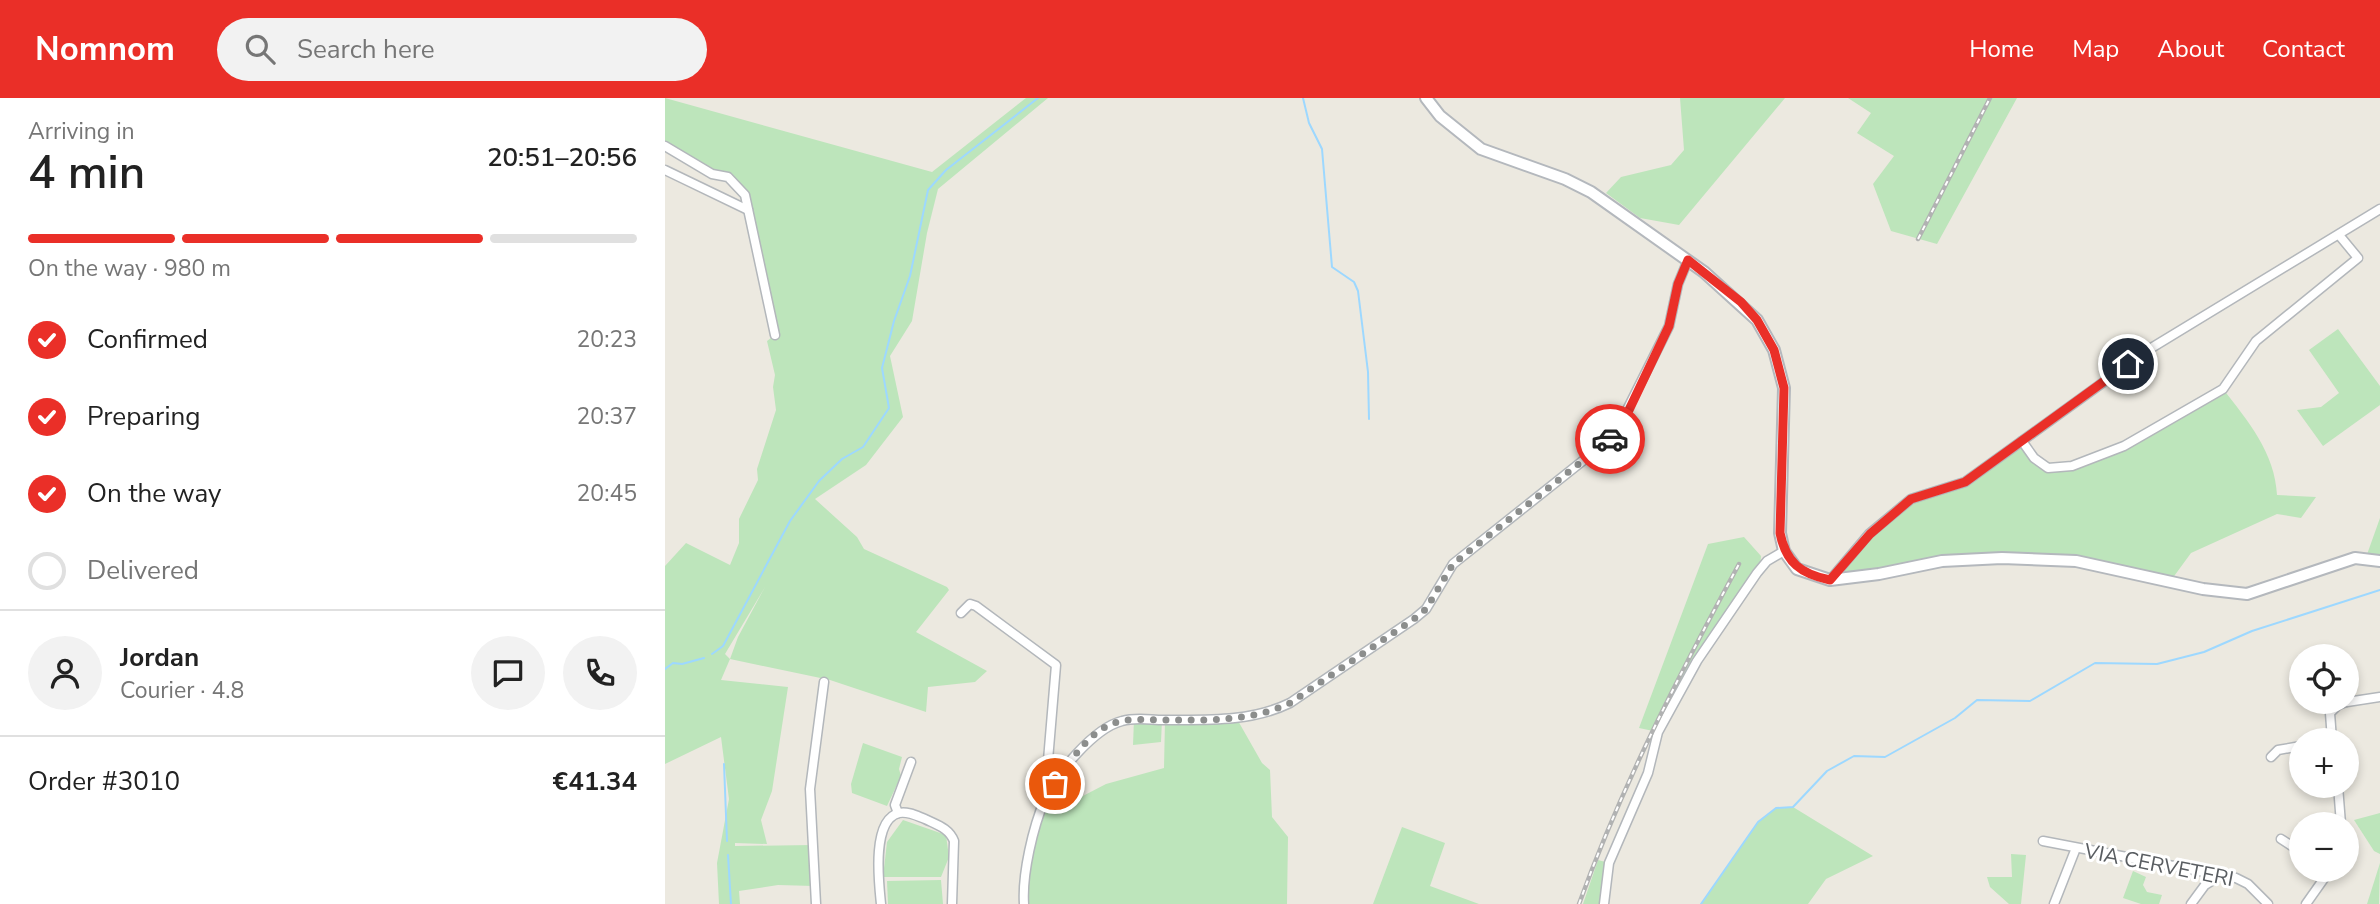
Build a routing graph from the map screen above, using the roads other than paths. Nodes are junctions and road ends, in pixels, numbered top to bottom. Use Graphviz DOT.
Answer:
graph roads {
  1 [pos="1426,98"];
  2 [pos="665,146"];
  3 [pos="665,170"];
  4 [pos="2380,209"];
  5 [pos="748,210"];
  6 [pos="2339,235"];
  7 [pos="1688,260"];
  8 [pos="775,335"];
  9 [pos="2022,441"];
  10 [pos="1784,551"];
  11 [pos="2380,561"];
  12 [pos="1830,580"];
  13 [pos="961,613"];
  14 [pos="824,682"];
  15 [pos="2380,697"];
  16 [pos="2359,700"];
  17 [pos="2289,748"];
  18 [pos="2271,757"];
  19 [pos="911,762"];
  20 [pos="1045,799"];
  21 [pos="898,813"];
  22 [pos="2281,839"];
  23 [pos="2043,841"];
  24 [pos="2289,844"];
  25 [pos="2076,848"];
  26 [pos="2221,875"];
  27 [pos="2322,882"];
  28 [pos="816,904"];
  29 [pos="881,904"];
  30 [pos="952,904"];
  31 [pos="1024,904"];
  32 [pos="1604,904"];
  33 [pos="2054,904"];
  34 [pos="2191,904"];
  35 [pos="2268,904"];
  36 [pos="2306,904"];
  1 -- 7 [label="street"];
  2 -- 5 [label="street"];
  3 -- 5 [label="street"];
  4 -- 6 [label="street"];
  5 -- 8 [label="street"];
  6 -- 9 [label="street"];
  6 -- 9 [label="street"];
  7 -- 10 [label="street"];
  7 -- 20 [label="street"];
  9 -- 12 [label="street"];
  10 -- 12 [label="street"];
  10 -- 32 [label="street"];
  11 -- 12 [label="street"];
  13 -- 20 [label="street"];
  14 -- 28 [label="street"];
  15 -- 16 [label="street"];
  17 -- 18 [label="street"];
  19 -- 21 [label="street"];
  20 -- 31 [label="street"];
  21 -- 29 [label="street"];
  21 -- 30 [label="street"];
  22 -- 24 [label="street"];
  23 -- 25 [label="street, VIA CERVETERI"];
  25 -- 26 [label="street, VIA CERVETERI"];
  25 -- 33 [label="street"];
  26 -- 34 [label="street"];
  26 -- 35 [label="street, VIA CERVETERI"];
  27 -- 36 [label="street"];
}
